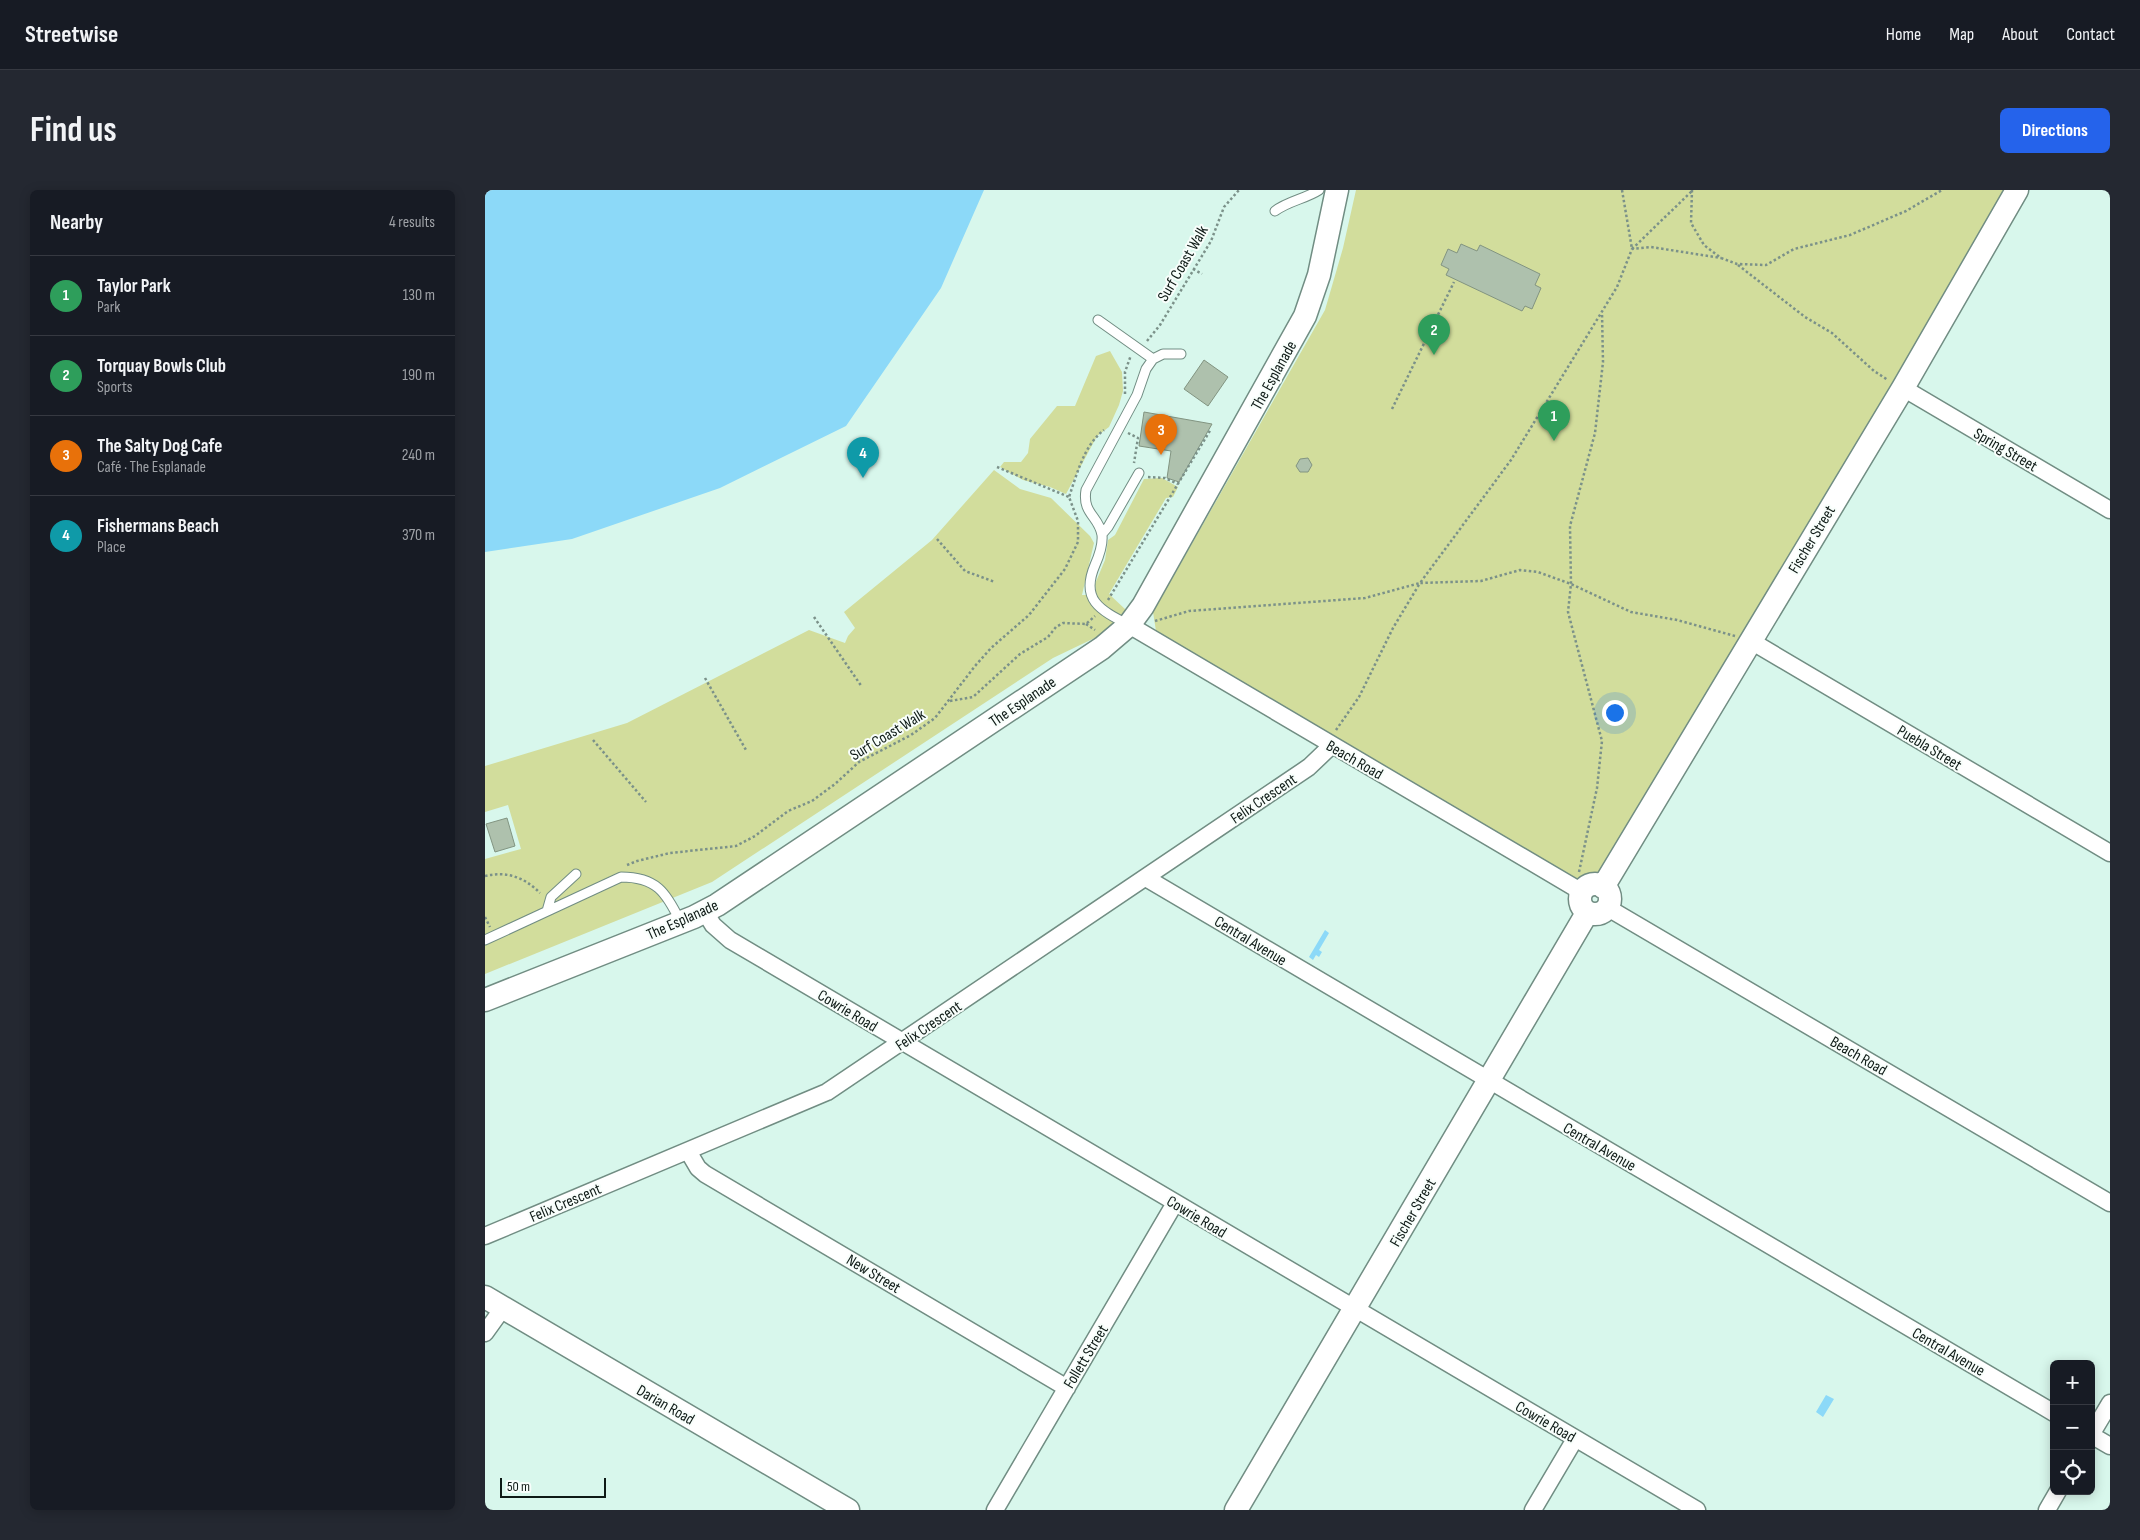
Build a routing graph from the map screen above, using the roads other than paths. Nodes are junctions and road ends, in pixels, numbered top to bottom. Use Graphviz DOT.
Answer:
graph roads {
  1 [pos="1319,190"];
  2 [pos="1337,190"];
  3 [pos="2017,190"];
  4 [pos="1275,211"];
  5 [pos="1098,320"];
  6 [pos="1181,354"];
  7 [pos="1153,359"];
  8 [pos="1903,388"];
  9 [pos="1139,473"];
  10 [pos="2110,510"];
  11 [pos="1102,534"];
  12 [pos="1129,625"];
  13 [pos="1751,640"];
  14 [pos="1330,744"];
  15 [pos="2110,853"];
  16 [pos="576,874"];
  17 [pos="1146,878"];
  18 [pos="1590,897"];
  19 [pos="547,911"];
  20 [pos="705,912"];
  21 [pos="680,922"];
  22 [pos="485,940"];
  23 [pos="485,1000"];
  24 [pos="902,1042"];
  25 [pos="1488,1081"];
  26 [pos="688,1151"];
  27 [pos="1175,1203"];
  28 [pos="2110,1203"];
  29 [pos="485,1236"];
  30 [pos="494,1303"];
  31 [pos="1354,1309"];
  32 [pos="485,1333"];
  33 [pos="1067,1388"];
  34 [pos="2110,1403"];
  35 [pos="2050,1411"];
  36 [pos="2095,1428"];
  37 [pos="2095,1437"];
  38 [pos="1575,1439"];
  39 [pos="2110,1446"];
  40 [pos="2056,1495"];
  41 [pos="848,1510"];
  42 [pos="995,1510"];
  43 [pos="1236,1510"];
  44 [pos="1533,1510"];
  45 [pos="1697,1510"];
  46 [pos="2047,1510"];
  1 -- 4 [label="lane"];
  2 -- 12 [label="street, The Esplanade"];
  3 -- 8 [label="street, Fischer Street"];
  5 -- 7 [label="lane"];
  6 -- 7 [label="lane"];
  7 -- 11 [label="lane"];
  8 -- 10 [label="street, Spring Street"];
  8 -- 13 [label="street, Fischer Street"];
  9 -- 11 [label="lane"];
  11 -- 12 [label="lane"];
  12 -- 14 [label="street, Beach Road"];
  12 -- 20 [label="street, The Esplanade"];
  13 -- 15 [label="street, Puebla Street"];
  13 -- 18 [label="street, Fischer Street"];
  14 -- 17 [label="street, Felix Crescent"];
  14 -- 18 [label="street, Beach Road"];
  16 -- 19 [label="lane"];
  17 -- 24 [label="street, Felix Crescent"];
  17 -- 25 [label="street, Central Avenue"];
  18 -- 25 [label="street, Fischer Street"];
  18 -- 28 [label="street, Beach Road"];
  19 -- 21 [label="lane"];
  19 -- 22 [label="lane"];
  20 -- 21 [label="street, The Esplanade"];
  20 -- 24 [label="street, Cowrie Road"];
  21 -- 23 [label="street, The Esplanade"];
  24 -- 26 [label="street, Felix Crescent"];
  24 -- 27 [label="street, Cowrie Road"];
  25 -- 31 [label="street, Fischer Street"];
  25 -- 35 [label="street, Central Avenue"];
  26 -- 29 [label="street, Felix Crescent"];
  26 -- 33 [label="street, New Street"];
  27 -- 31 [label="street, Cowrie Road"];
  27 -- 33 [label="street, Follett Street"];
  30 -- 32 [label="street"];
  30 -- 41 [label="street, Darian Road"];
  31 -- 38 [label="street, Cowrie Road"];
  31 -- 43 [label="street, Fischer Street"];
  33 -- 42 [label="street, Follett Street"];
  34 -- 36 [label="street"];
  37 -- 39 [label="street"];
  38 -- 44 [label="street"];
  38 -- 45 [label="street, Cowrie Road"];
  40 -- 46 [label="street"];
}
